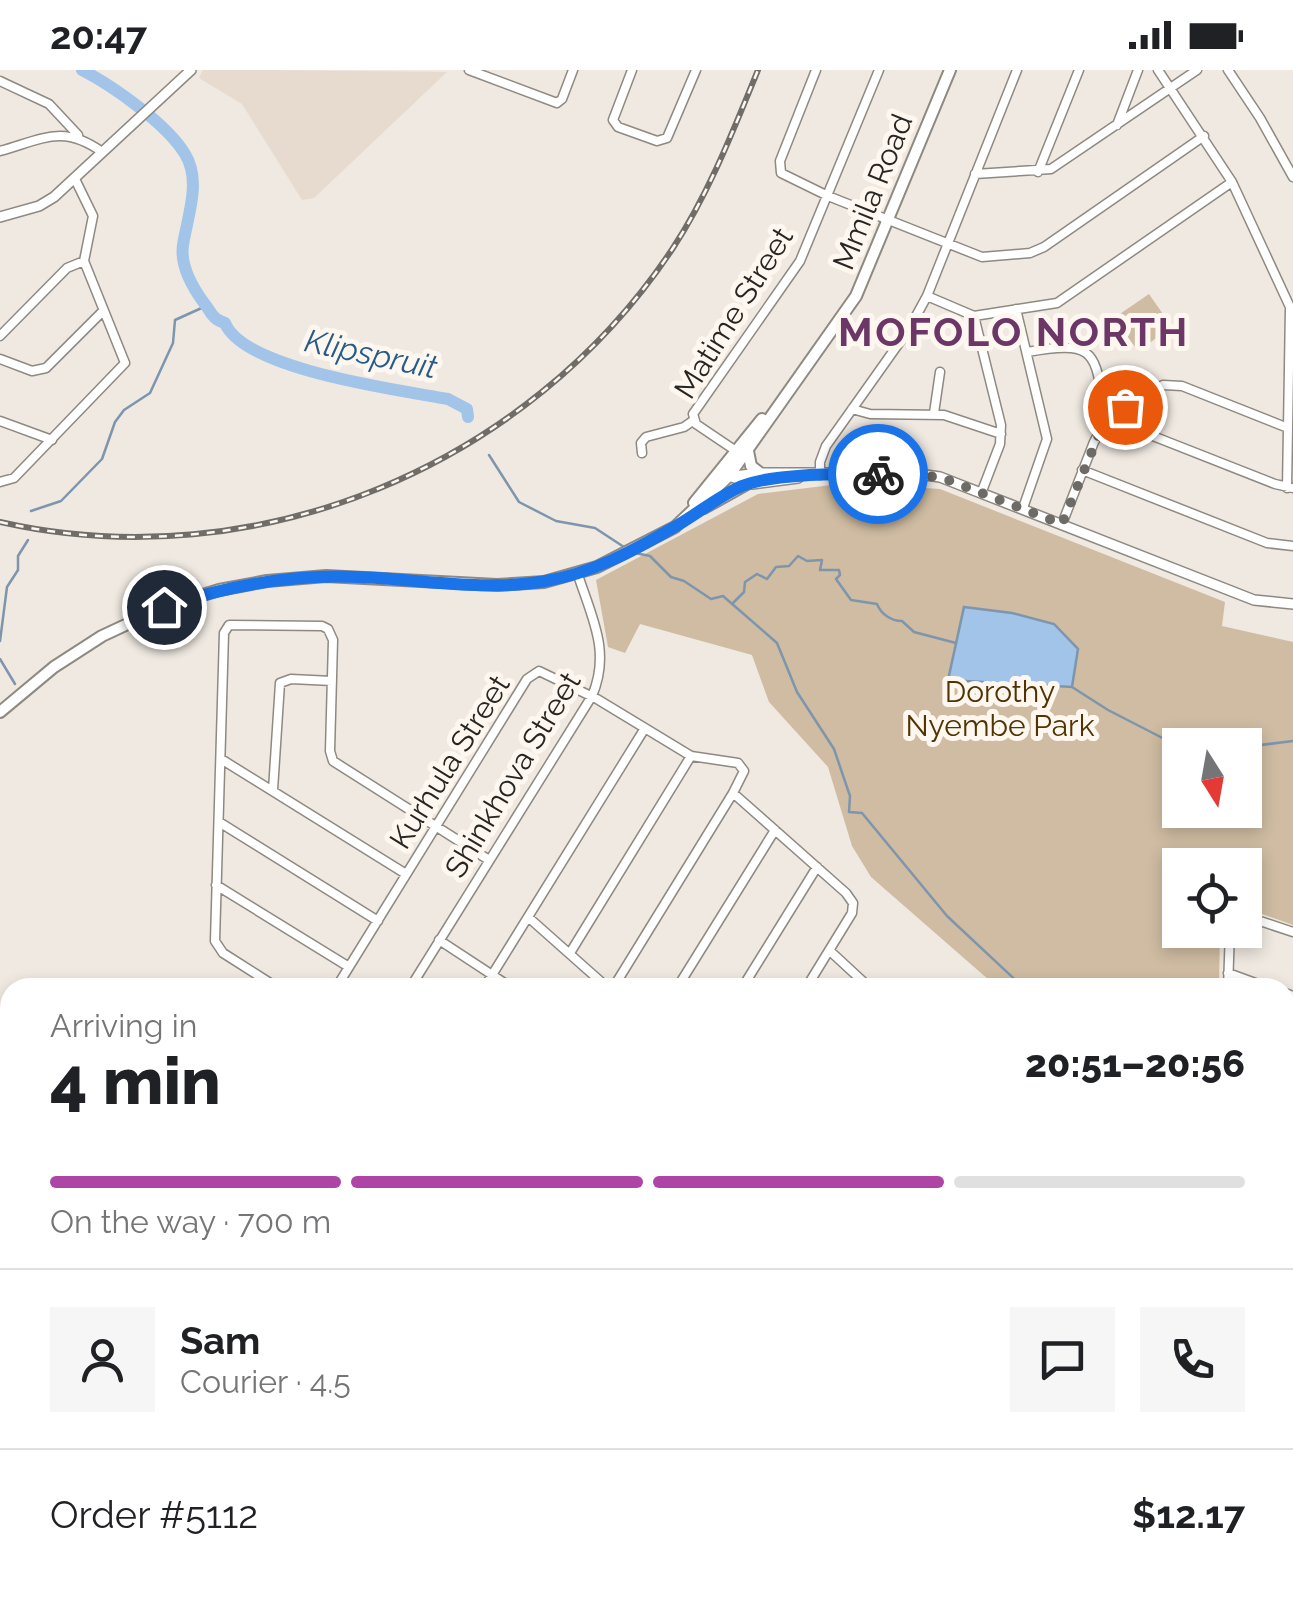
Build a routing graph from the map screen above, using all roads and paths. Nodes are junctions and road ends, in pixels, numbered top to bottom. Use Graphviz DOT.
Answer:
graph roads {
  1 [pos="469,70"];
  2 [pos="514,70"];
  3 [pos="574,70"];
  4 [pos="632,70"];
  5 [pos="696,70"];
  6 [pos="816,70"];
  7 [pos="879,70"];
  8 [pos="947,70"];
  9 [pos="1016,70"];
  10 [pos="1079,70"];
  11 [pos="1138,70"];
  12 [pos="1158,70"];
  13 [pos="1197,70"];
  14 [pos="1228,70"];
  15 [pos="187,74"];
  16 [pos="509,83"];
  17 [pos="2,84"];
  18 [pos="1171,88"];
  19 [pos="1117,126"];
  20 [pos="78,136"];
  21 [pos="1204,136"];
  22 [pos="0,151"];
  23 [pos="102,152"];
  24 [pos="1038,172"];
  25 [pos="975,174"];
  26 [pos="1293,177"];
  27 [pos="74,179"];
  28 [pos="1232,182"];
  29 [pos="828,196"];
  30 [pos="0,217"];
  31 [pos="887,220"];
  32 [pos="947,244"];
  33 [pos="84,261"];
  34 [pos="927,296"];
  35 [pos="1290,299"];
  36 [pos="1016,309"];
  37 [pos="104,311"];
  38 [pos="974,316"];
  39 [pos="0,336"];
  40 [pos="1027,352"];
  41 [pos="0,359"];
  42 [pos="940,372"];
  43 [pos="852,410"];
  44 [pos="934,413"];
  45 [pos="1107,418"];
  46 [pos="694,420"];
  47 [pos="0,421"];
  48 [pos="1288,428"];
  49 [pos="1002,434"];
  50 [pos="52,440"];
  51 [pos="742,450"];
  52 [pos="642,454"];
  53 [pos="728,470"];
  54 [pos="1082,470"];
  55 [pos="760,472"];
  56 [pos="820,475"];
  57 [pos="0,482"];
  58 [pos="747,484"];
  59 [pos="1290,488"];
  60 [pos="982,491"];
  61 [pos="1023,508"];
  62 [pos="691,510"];
  63 [pos="1062,524"];
  64 [pos="1293,546"];
  65 [pos="578,575"];
  66 [pos="1293,604"];
  67 [pos="332,681"];
  68 [pos="592,696"];
  69 [pos="0,712"];
  70 [pos="644,728"];
  71 [pos="691,756"];
  72 [pos="221,759"];
  73 [pos="273,790"];
  74 [pos="734,793"];
  75 [pos="219,822"];
  76 [pos="435,827"];
  77 [pos="776,830"];
  78 [pos="489,860"];
  79 [pos="817,868"];
  80 [pos="406,874"];
  81 [pos="216,885"];
  82 [pos="528,917"];
  83 [pos="378,920"];
  84 [pos="1262,922"];
  85 [pos="1293,932"];
  86 [pos="439,940"];
  87 [pos="1229,948"];
  88 [pos="830,951"];
  89 [pos="570,953"];
  90 [pos="349,967"];
  91 [pos="493,973"];
  92 [pos="1228,973"];
  93 [pos="263,978"];
  94 [pos="342,978"];
  95 [pos="416,978"];
  96 [pos="490,978"];
  97 [pos="499,978"];
  98 [pos="599,978"];
  99 [pos="616,978"];
  100 [pos="683,978"];
  101 [pos="748,978"];
  102 [pos="812,978"];
  103 [pos="859,978"];
  104 [pos="1228,978"];
  105 [pos="1242,978"];
  1 -- 16 [label="street"];
  2 -- 16 [label="street"];
  3 -- 16 [label="street"];
  4 -- 5 [label="street"];
  6 -- 29 [label="street"];
  7 -- 29 [label="street, Matime Street"];
  8 -- 31 [label="main road, Mmila Road"];
  9 -- 25 [label="street"];
  10 -- 24 [label="street"];
  11 -- 19 [label="street"];
  12 -- 18 [label="street"];
  13 -- 18 [label="street"];
  14 -- 26 [label="street"];
  15 -- 23 [label="street"];
  17 -- 20 [label="street"];
  18 -- 19 [label="street"];
  18 -- 21 [label="street"];
  19 -- 24 [label="street"];
  20 -- 22 [label="street"];
  20 -- 23 [label="street"];
  21 -- 28 [label="street"];
  21 -- 32 [label="street"];
  23 -- 27 [label="street"];
  24 -- 25 [label="street"];
  25 -- 32 [label="street"];
  27 -- 30 [label="street"];
  27 -- 33 [label="street"];
  28 -- 35 [label="street"];
  28 -- 36 [label="street"];
  29 -- 31 [label="street"];
  29 -- 46 [label="street, Matime Street"];
  31 -- 32 [label="street"];
  31 -- 51 [label="main road, Mmila Road"];
  32 -- 34 [label="street"];
  33 -- 37 [label="street"];
  33 -- 39 [label="street"];
  34 -- 38 [label="street"];
  34 -- 43 [label="street"];
  35 -- 48 [label="street"];
  36 -- 38 [label="street"];
  36 -- 40 [label="street"];
  37 -- 41 [label="street"];
  37 -- 50 [label="street"];
  38 -- 49 [label="street"];
  40 -- 45 [label="street"];
  40 -- 61 [label="street"];
  42 -- 44 [label="street"];
  43 -- 44 [label="street"];
  43 -- 56 [label="street"];
  44 -- 49 [label="street"];
  45 -- 48 [label="street"];
  45 -- 54 [label="street"];
  45 -- 59 [label="street"];
  46 -- 51 [label="street, Matime Street"];
  46 -- 52 [label="street"];
  47 -- 50 [label="street"];
  48 -- 59 [label="street"];
  49 -- 60 [label="street"];
  50 -- 57 [label="street"];
  51 -- 53 [label="main road, Mmila Road"];
  51 -- 55 [label="main road"];
  53 -- 55 [label="street"];
  53 -- 58 [label="street"];
  53 -- 62 [label="main road, Mmila Road"];
  54 -- 63 [label="street"];
  54 -- 64 [label="street"];
  55 -- 56 [label="street"];
  56 -- 58 [label="street"];
  56 -- 60 [label="street"];
  58 -- 62 [label="main road"];
  60 -- 61 [label="street"];
  61 -- 63 [label="street"];
  62 -- 65 [label="main road"];
  63 -- 66 [label="street"];
  65 -- 68 [label="street, Shinkhova Street"];
  65 -- 69 [label="main road"];
  67 -- 72 [label="street"];
  67 -- 73 [label="street"];
  67 -- 76 [label="street"];
  68 -- 70 [label="street, Kurhula Street"];
  68 -- 76 [label="street, Kurhula Street"];
  68 -- 78 [label="street, Shinkhova Street"];
  70 -- 71 [label="street, Kurhula Street"];
  70 -- 82 [label="street"];
  71 -- 74 [label="street, Kurhula Street"];
  71 -- 89 [label="street"];
  72 -- 73 [label="street"];
  72 -- 75 [label="street"];
  73 -- 80 [label="street"];
  74 -- 77 [label="street"];
  74 -- 99 [label="street"];
  75 -- 81 [label="street"];
  75 -- 83 [label="street"];
  76 -- 78 [label="street"];
  76 -- 80 [label="street, Kurhula Street"];
  77 -- 79 [label="street"];
  77 -- 100 [label="street"];
  78 -- 86 [label="street, Shinkhova Street"];
  79 -- 88 [label="street"];
  79 -- 101 [label="street"];
  80 -- 83 [label="street, Kurhula Street"];
  81 -- 90 [label="street"];
  81 -- 93 [label="street"];
  82 -- 89 [label="street"];
  82 -- 91 [label="street"];
  83 -- 90 [label="street, Kurhula Street"];
  84 -- 85 [label="street"];
  86 -- 91 [label="street"];
  86 -- 95 [label="street, Shinkhova Street"];
  87 -- 92 [label="street"];
  88 -- 102 [label="street"];
  88 -- 103 [label="street"];
  89 -- 98 [label="street"];
  90 -- 94 [label="street, Kurhula Street"];
  91 -- 96 [label="street"];
  91 -- 97 [label="street"];
  92 -- 104 [label="street"];
  92 -- 105 [label="street"];
}
